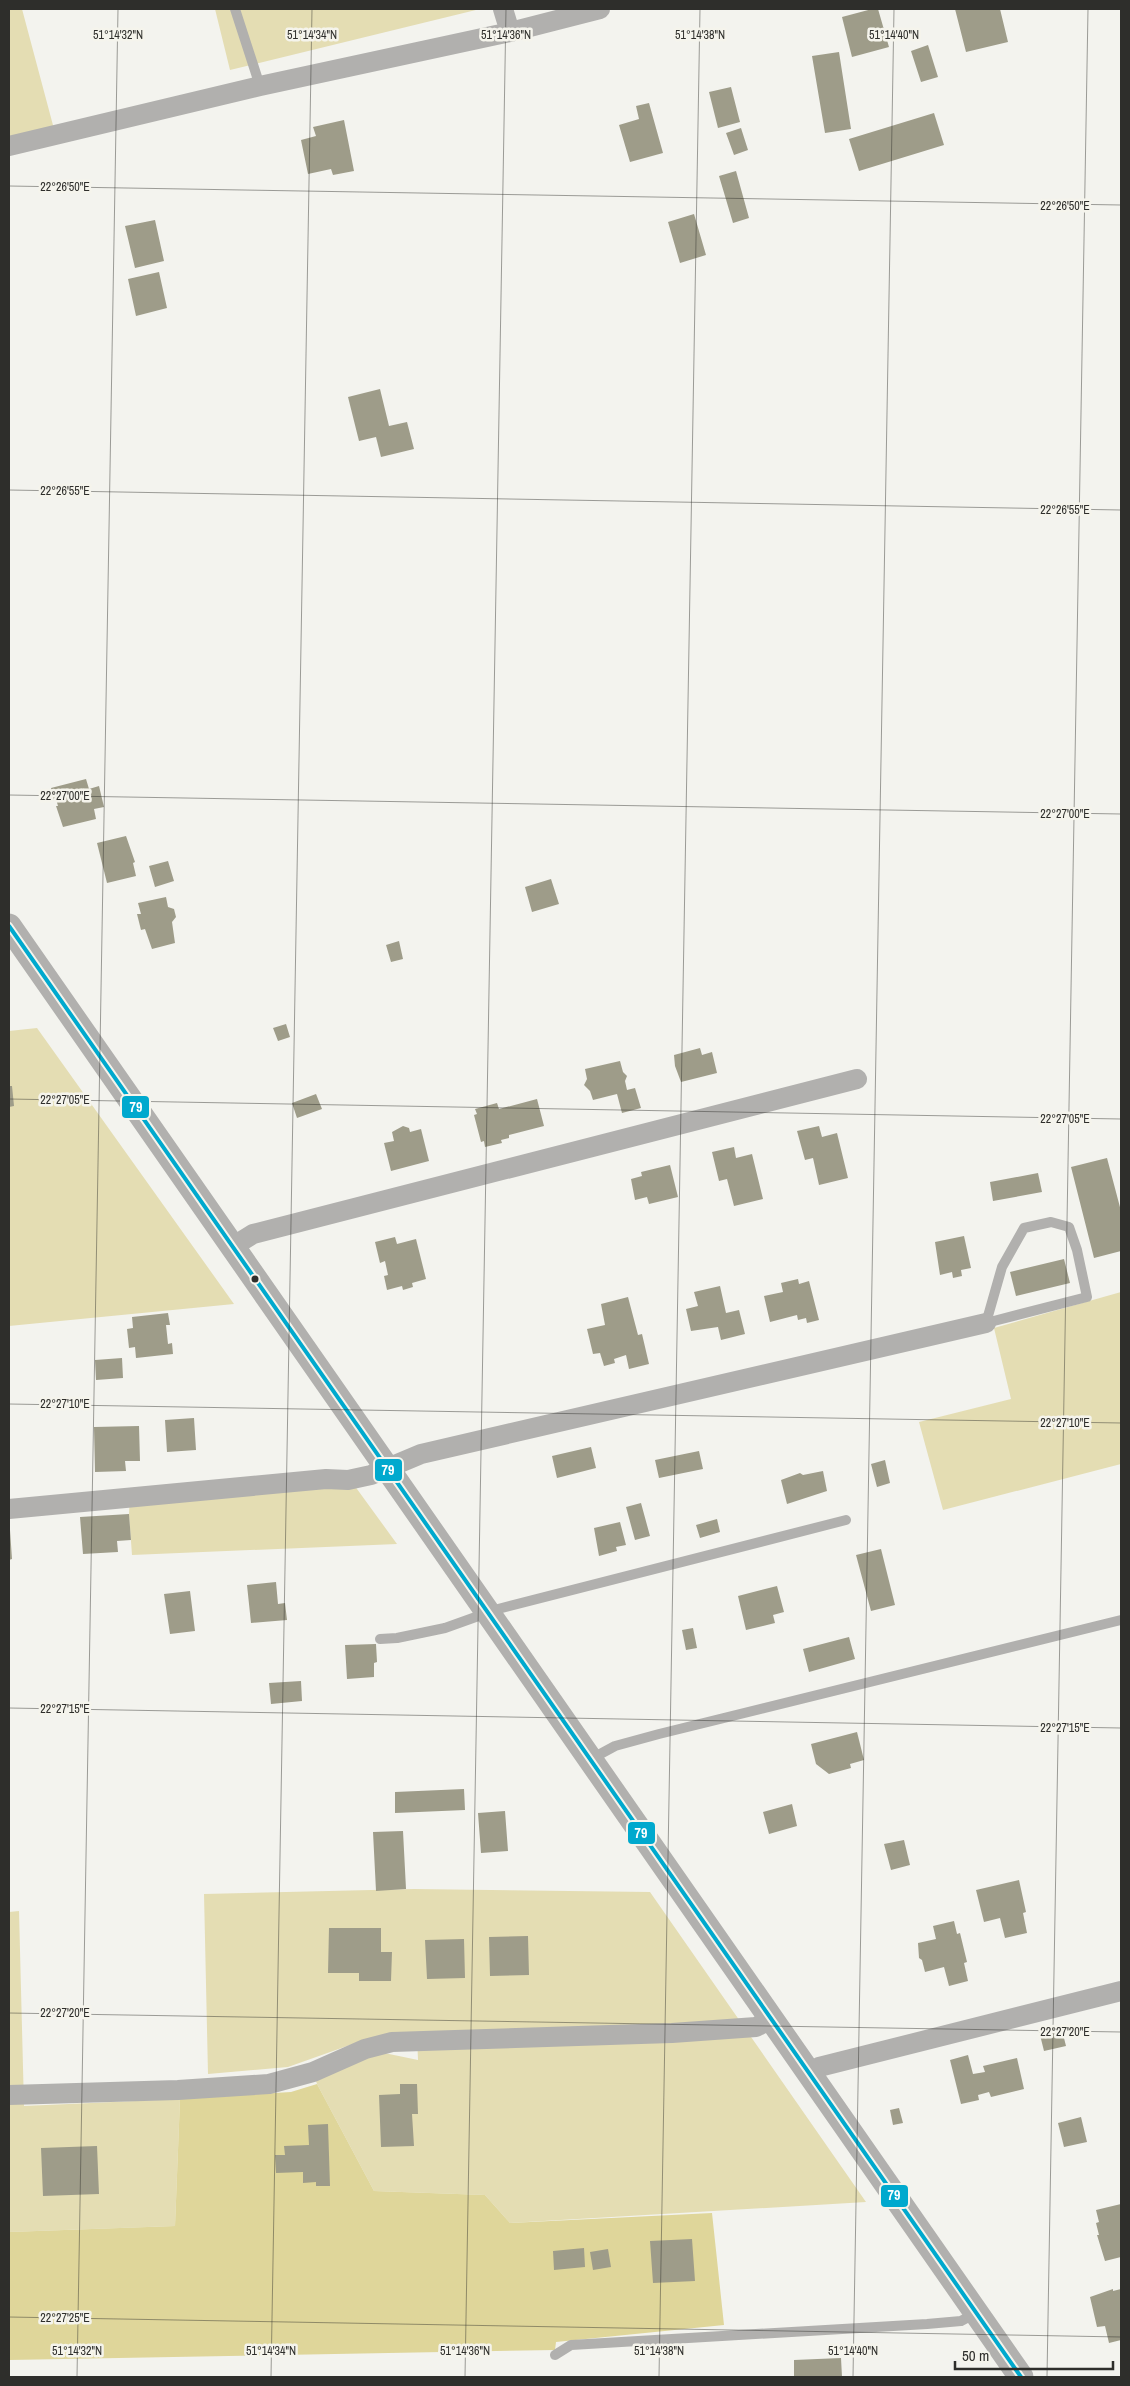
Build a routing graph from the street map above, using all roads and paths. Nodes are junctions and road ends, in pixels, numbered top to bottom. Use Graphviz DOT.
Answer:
graph roads {
  1 [pos="235,9"];
  2 [pos="503,9"];
  3 [pos="600,9"];
  4 [pos="510,32"];
  5 [pos="260,86"];
  6 [pos="9,146"];
  7 [pos="9,926"];
  8 [pos="857,1079"];
  9 [pos="232,1247"];
  10 [pos="986,1322"];
  11 [pos="386,1468"];
  12 [pos="9,1509"];
  13 [pos="846,1520"];
  14 [pos="487,1612"];
  15 [pos="1121,1620"];
  16 [pos="380,1638"];
  17 [pos="590,1760"];
  18 [pos="1121,1992"];
  19 [pos="771,2019"];
  20 [pos="808,2072"];
  21 [pos="9,2095"];
  22 [pos="976,2313"];
  23 [pos="555,2355"];
  24 [pos="1021,2377"];
  1 -- 5 [label="lane"];
  2 -- 4 [label="street"];
  3 -- 4 [label="street"];
  4 -- 5 [label="street"];
  5 -- 6 [label="street"];
  7 -- 9 [label="street"];
  8 -- 9 [label="street"];
  9 -- 11 [label="street"];
  10 -- 10 [label="lane"];
  10 -- 11 [label="street"];
  11 -- 12 [label="street"];
  11 -- 14 [label="street"];
  13 -- 14 [label="lane"];
  14 -- 16 [label="lane"];
  14 -- 17 [label="street"];
  15 -- 17 [label="lane"];
  17 -- 19 [label="street"];
  18 -- 20 [label="street"];
  19 -- 20 [label="street"];
  19 -- 21 [label="street"];
  20 -- 22 [label="street"];
  22 -- 23 [label="lane"];
  22 -- 24 [label="street"];
}
